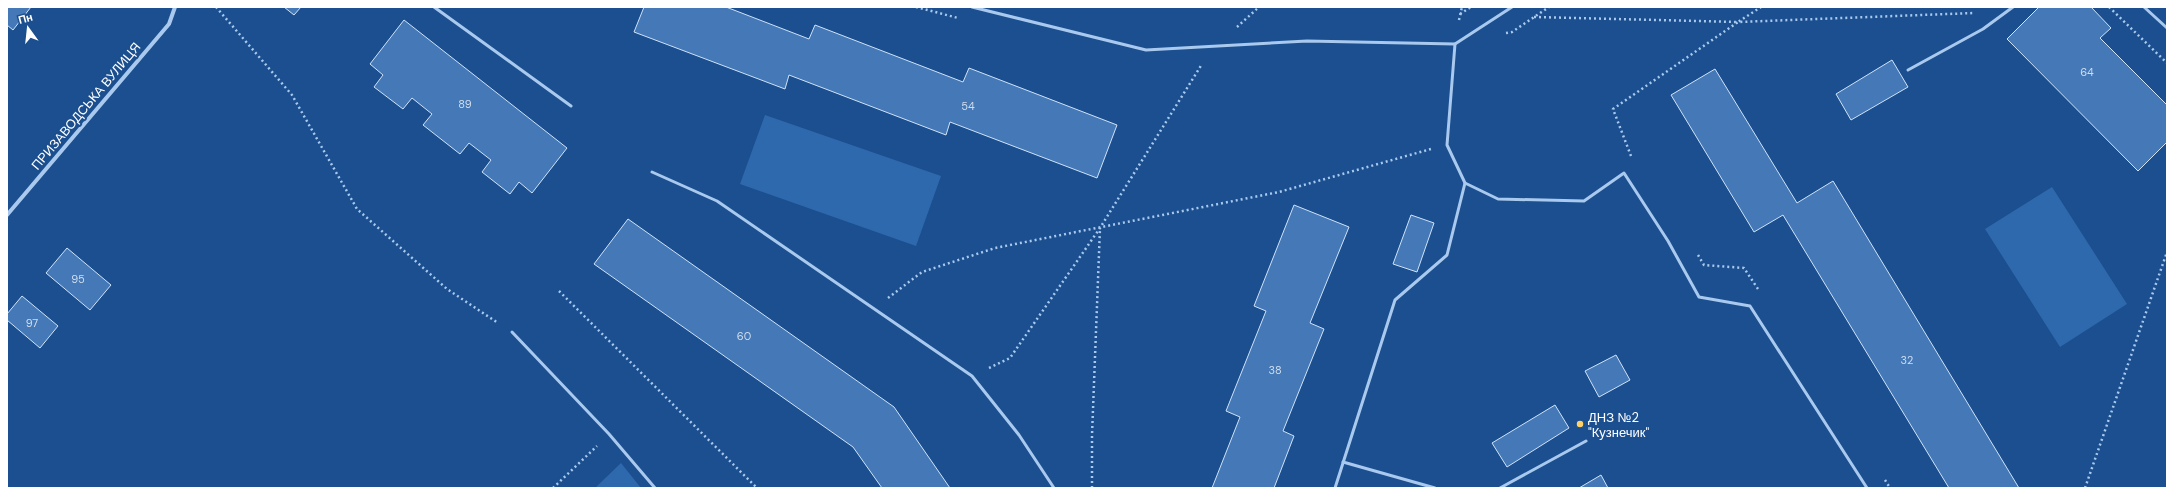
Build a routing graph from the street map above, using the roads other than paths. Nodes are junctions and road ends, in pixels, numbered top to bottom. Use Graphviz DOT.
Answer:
graph roads {
  1 [pos="175,7"];
  2 [pos="434,7"];
  3 [pos="972,7"];
  4 [pos="1512,7"];
  5 [pos="2014,7"];
  6 [pos="2144,7"];
  7 [pos="2167,28"];
  8 [pos="1455,44"];
  9 [pos="1908,70"];
  10 [pos="571,106"];
  11 [pos="652,172"];
  12 [pos="1464,183"];
  13 [pos="7,215"];
  14 [pos="512,332"];
  15 [pos="1586,441"];
  16 [pos="1343,462"];
  17 [pos="655,488"];
  18 [pos="1054,488"];
  19 [pos="1335,488"];
  20 [pos="1435,488"];
  21 [pos="1500,488"];
  22 [pos="1867,488"];
  1 -- 13 [label="street, ПРИЗАВОДСЬКА ВУЛИЦЯ"];
  2 -- 10 [label="lane"];
  3 -- 8 [label="lane"];
  4 -- 8 [label="lane"];
  5 -- 9 [label="lane"];
  6 -- 7 [label="lane"];
  8 -- 12 [label="lane"];
  11 -- 18 [label="lane"];
  12 -- 16 [label="lane"];
  12 -- 22 [label="lane"];
  14 -- 17 [label="lane"];
  15 -- 21 [label="lane"];
  16 -- 19 [label="lane"];
  16 -- 20 [label="lane"];
}
